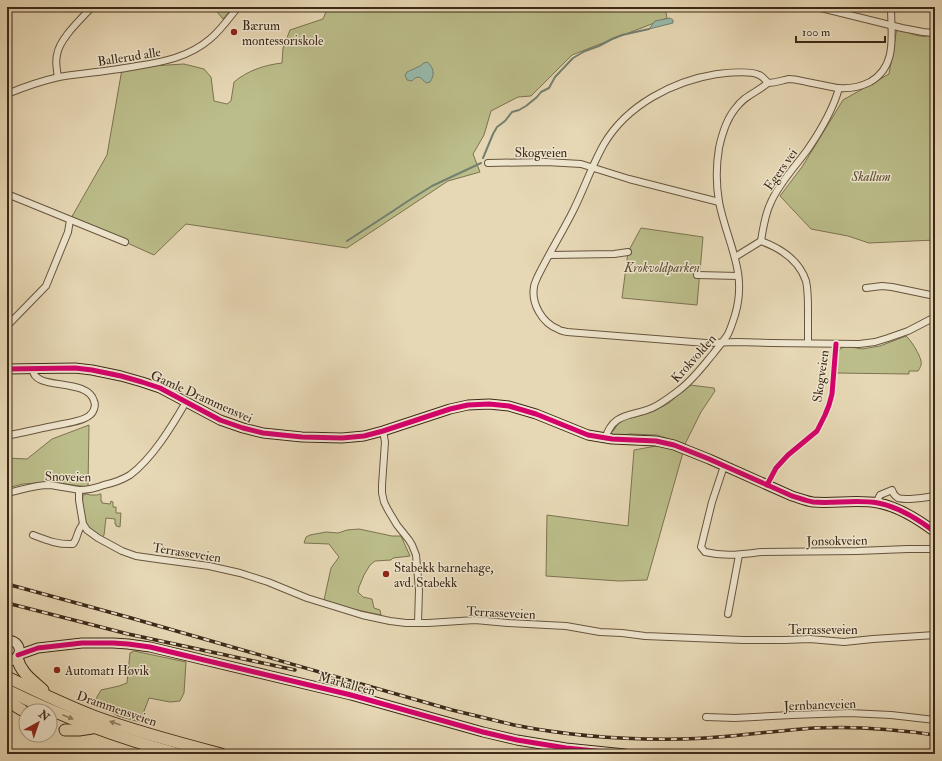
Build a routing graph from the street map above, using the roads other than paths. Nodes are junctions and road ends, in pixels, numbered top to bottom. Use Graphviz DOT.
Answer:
graph roads {
  1 [pos="92,7"];
  2 [pos="238,7"];
  3 [pos="817,7"];
  4 [pos="891,7"];
  5 [pos="891,25"];
  6 [pos="934,34"];
  7 [pos="58,78"];
  8 [pos="768,83"];
  9 [pos="839,88"];
  10 [pos="7,94"];
  11 [pos="488,163"];
  12 [pos="593,168"];
  13 [pos="7,194"];
  14 [pos="719,202"];
  15 [pos="70,220"];
  16 [pos="761,241"];
  17 [pos="125,242"];
  18 [pos="628,252"];
  19 [pos="550,255"];
  20 [pos="735,257"];
  21 [pos="697,275"];
  22 [pos="738,276"];
  23 [pos="866,288"];
  24 [pos="935,296"];
  25 [pos="935,317"];
  26 [pos="7,326"];
  27 [pos="723,342"];
  28 [pos="808,343"];
  29 [pos="7,369"];
  30 [pos="33,370"];
  31 [pos="186,402"];
  32 [pos="383,431"];
  33 [pos="7,435"];
  34 [pos="605,439"];
  35 [pos="724,466"];
  36 [pos="79,490"];
  37 [pos="7,493"];
  38 [pos="935,496"];
  39 [pos="876,503"];
  40 [pos="82,524"];
  41 [pos="935,532"];
  42 [pos="33,535"];
  43 [pos="935,549"];
  44 [pos="739,555"];
  45 [pos="728,614"];
  46 [pos="418,622"];
  47 [pos="935,635"];
  48 [pos="7,640"];
  49 [pos="18,644"];
  50 [pos="38,648"];
  51 [pos="14,658"];
  52 [pos="7,677"];
  53 [pos="7,690"];
  54 [pos="7,698"];
  55 [pos="54,700"];
  56 [pos="18,708"];
  57 [pos="706,717"];
  58 [pos="935,720"];
  59 [pos="95,728"];
  60 [pos="65,730"];
  61 [pos="178,754"];
  62 [pos="221,754"];
  63 [pos="625,754"];
  1 -- 7 [label="street"];
  2 -- 7 [label="street, Ballerud alle"];
  3 -- 5 [label="street"];
  4 -- 5 [label="street"];
  5 -- 6 [label="street"];
  5 -- 9 [label="street"];
  7 -- 10 [label="street, Ballerud alle"];
  8 -- 9 [label="street"];
  8 -- 12 [label="street, Skogveien"];
  8 -- 14 [label="street, Krokvolden"];
  9 -- 16 [label="street, Egers vei"];
  11 -- 12 [label="street, Skogveien"];
  12 -- 14 [label="street"];
  12 -- 19 [label="street, Skogveien"];
  13 -- 15 [label="street"];
  14 -- 20 [label="street, Krokvolden"];
  15 -- 17 [label="street"];
  15 -- 26 [label="street"];
  16 -- 20 [label="street"];
  16 -- 28 [label="street"];
  18 -- 19 [label="street"];
  19 -- 27 [label="street, Skogveien"];
  20 -- 22 [label="street, Krokvolden"];
  21 -- 22 [label="street"];
  22 -- 27 [label="street, Krokvolden"];
  23 -- 24 [label="street"];
  25 -- 28 [label="street, Skogveien"];
  27 -- 28 [label="street, Skogveien"];
  27 -- 34 [label="street, Krokvolden"];
  29 -- 30 [label="main road, Gamle Drammensvei"];
  30 -- 31 [label="main road, Gamle Drammensvei"];
  30 -- 33 [label="street"];
  31 -- 32 [label="main road, Gamle Drammensvei"];
  31 -- 36 [label="street, Snoveien"];
  32 -- 34 [label="main road, Gamle Drammensvei"];
  32 -- 46 [label="street"];
  34 -- 35 [label="main road, Gamle Drammensvei"];
  35 -- 39 [label="main road, Gamle Drammensvei"];
  35 -- 44 [label="street, Jonsokveien"];
  36 -- 37 [label="street, Snoveien"];
  36 -- 40 [label="street"];
  38 -- 39 [label="street"];
  39 -- 41 [label="main road, Gamle Drammensvei"];
  40 -- 42 [label="street"];
  40 -- 46 [label="street, Terrasseveien"];
  43 -- 44 [label="street, Jonsokveien"];
  44 -- 45 [label="street"];
  46 -- 47 [label="street, Terrasseveien"];
  48 -- 49 [label="main road"];
  49 -- 50 [label="main road"];
  49 -- 51 [label="main road"];
  50 -- 51 [label="main road"];
  50 -- 63 [label="main road, Markalleen"];
  51 -- 55 [label="highway"];
  52 -- 55 [label="highway, Drammensveien"];
  53 -- 59 [label="highway, Drammensveien, one-way"];
  54 -- 56 [label="highway"];
  62 -- 55 [label="highway, Drammensveien, one-way"];
  57 -- 58 [label="street, Jernbaneveien"];
  59 -- 60 [label="highway"];
  59 -- 61 [label="highway, Drammensveien"];
}
